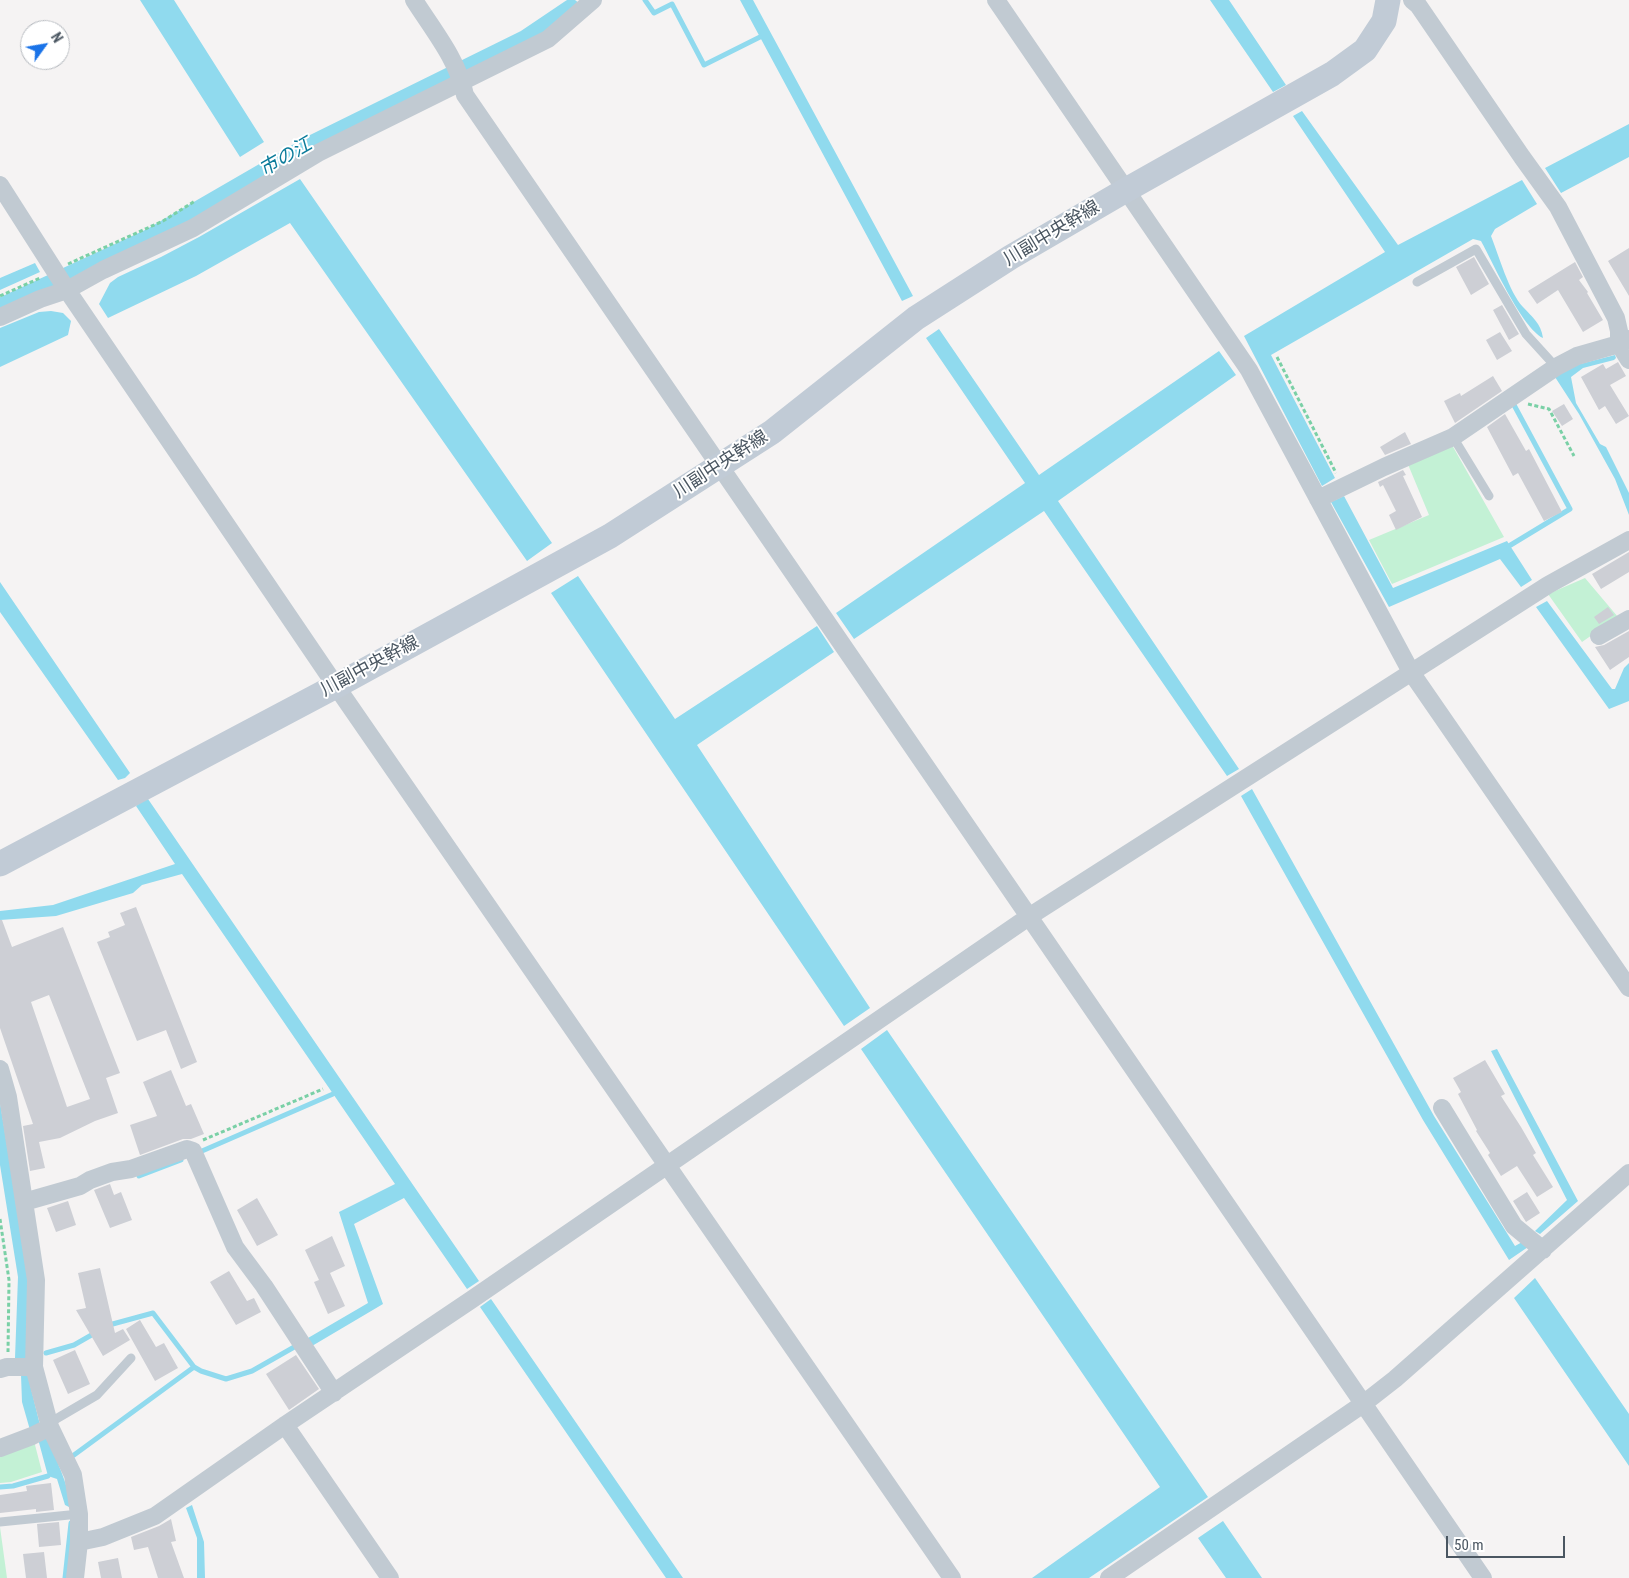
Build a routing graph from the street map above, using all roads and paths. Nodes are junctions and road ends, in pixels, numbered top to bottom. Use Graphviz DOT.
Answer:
graph roads {
  1 [pos="414,0"];
  2 [pos="593,0"];
  3 [pos="996,0"];
  4 [pos="1388,0"];
  5 [pos="1412,0"];
  6 [pos="462,81"];
  7 [pos="0,185"];
  8 [pos="1126,190"];
  9 [pos="195,201"];
  10 [pos="55,271"];
  11 [pos="1417,282"];
  12 [pos="67,290"];
  13 [pos="0,296"];
  14 [pos="0,317"];
  15 [pos="1624,341"];
  16 [pos="1277,357"];
  17 [pos="1629,360"];
  18 [pos="1556,367"];
  19 [pos="1518,393"];
  20 [pos="1453,437"];
  21 [pos="1574,456"];
  22 [pos="720,467"];
  23 [pos="1343,487"];
  24 [pos="1489,496"];
  25 [pos="1318,499"];
  26 [pos="1629,540"];
  27 [pos="1629,619"];
  28 [pos="1598,636"];
  29 [pos="1412,672"];
  30 [pos="336,686"];
  31 [pos="0,864"];
  32 [pos="1030,916"];
  33 [pos="1629,988"];
  34 [pos="0,1069"];
  35 [pos="323,1089"];
  36 [pos="1442,1108"];
  37 [pos="187,1149"];
  38 [pos="667,1164"];
  39 [pos="1629,1173"];
  40 [pos="24,1202"];
  41 [pos="0,1219"];
  42 [pos="1543,1250"];
  43 [pos="130,1358"];
  44 [pos="17,1368"];
  45 [pos="334,1393"];
  46 [pos="1363,1404"];
  47 [pos="285,1425"];
  48 [pos="50,1427"];
  49 [pos="0,1448"];
  50 [pos="79,1514"];
  51 [pos="0,1522"];
  52 [pos="79,1542"];
  53 [pos="75,1578"];
  54 [pos="390,1578"];
  55 [pos="952,1578"];
  56 [pos="1109,1578"];
  57 [pos="1483,1578"];
  1 -- 6 [label="street"];
  2 -- 6 [label="street"];
  3 -- 8 [label="street"];
  4 -- 8 [label="street, 川副中央幹線"];
  5 -- 15 [label="street"];
  6 -- 12 [label="street"];
  6 -- 22 [label="street"];
  7 -- 10 [label="street"];
  8 -- 22 [label="street, 川副中央幹線"];
  8 -- 25 [label="street"];
  9 -- 10 [label="path"];
  10 -- 12 [label="street"];
  10 -- 13 [label="path"];
  11 -- 18 [label="lane"];
  12 -- 14 [label="street"];
  12 -- 30 [label="street"];
  15 -- 17 [label="street"];
  15 -- 18 [label="street"];
  16 -- 23 [label="path"];
  18 -- 19 [label="street"];
  19 -- 20 [label="street"];
  19 -- 21 [label="path"];
  20 -- 23 [label="street"];
  20 -- 24 [label="lane"];
  22 -- 30 [label="street, 川副中央幹線"];
  22 -- 32 [label="street"];
  23 -- 25 [label="street"];
  25 -- 29 [label="street"];
  26 -- 29 [label="street"];
  27 -- 28 [label="street"];
  29 -- 32 [label="street"];
  29 -- 33 [label="street"];
  30 -- 31 [label="street, 川副中央幹線"];
  30 -- 38 [label="street"];
  32 -- 38 [label="street"];
  32 -- 46 [label="street"];
  34 -- 40 [label="street"];
  35 -- 37 [label="path"];
  36 -- 42 [label="street"];
  37 -- 40 [label="street"];
  37 -- 45 [label="street"];
  38 -- 45 [label="street"];
  38 -- 55 [label="street"];
  39 -- 42 [label="street"];
  40 -- 44 [label="street"];
  41 -- 44 [label="path"];
  42 -- 46 [label="street"];
  43 -- 48 [label="lane"];
  44 -- 48 [label="street"];
  45 -- 47 [label="street"];
  46 -- 56 [label="street"];
  46 -- 57 [label="street"];
  47 -- 52 [label="street"];
  47 -- 54 [label="street"];
  48 -- 49 [label="street"];
  48 -- 50 [label="street"];
  50 -- 51 [label="lane"];
  50 -- 52 [label="street"];
  52 -- 53 [label="street"];
}
